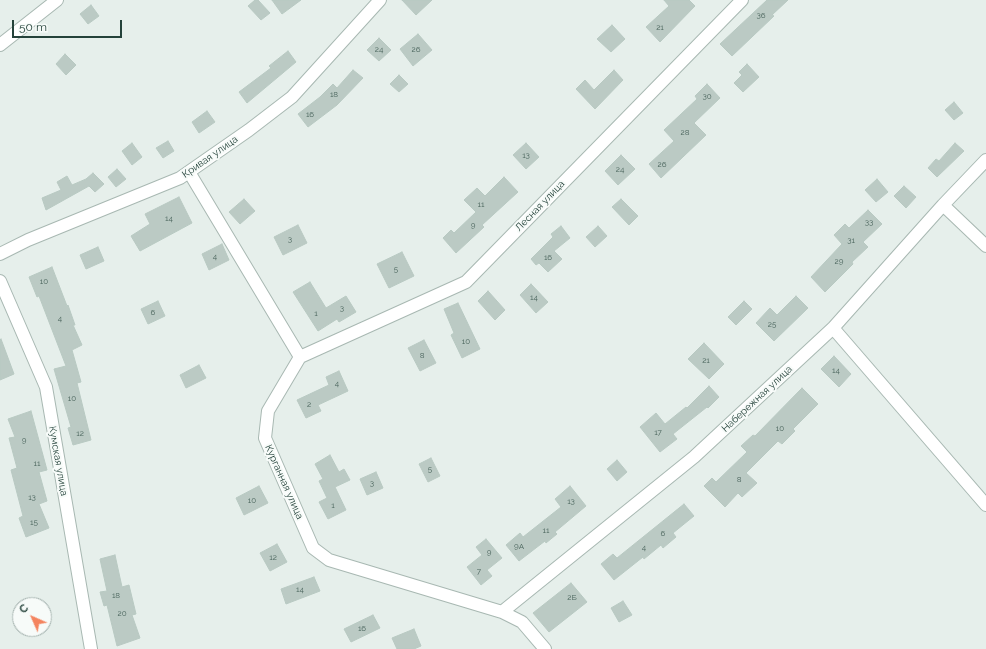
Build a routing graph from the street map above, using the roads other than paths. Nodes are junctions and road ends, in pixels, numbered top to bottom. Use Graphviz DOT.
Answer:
graph roads {
  1 [pos="57,0"];
  2 [pos="380,0"];
  3 [pos="742,0"];
  4 [pos="0,45"];
  5 [pos="986,160"];
  6 [pos="189,172"];
  7 [pos="944,205"];
  8 [pos="986,246"];
  9 [pos="0,254"];
  10 [pos="0,280"];
  11 [pos="833,328"];
  12 [pos="300,357"];
  13 [pos="986,505"];
  14 [pos="502,612"];
  15 [pos="91,649"];
  16 [pos="545,649"];
  1 -- 4 [label="street"];
  2 -- 6 [label="street, Кривая улица"];
  3 -- 12 [label="street, Лесная улица"];
  5 -- 7 [label="street, Набережная улица"];
  6 -- 9 [label="street, Кривая улица"];
  6 -- 12 [label="street"];
  7 -- 8 [label="street"];
  7 -- 11 [label="street, Набережная улица"];
  10 -- 15 [label="street, Кумская улица"];
  11 -- 13 [label="street"];
  11 -- 14 [label="street, Набережная улица"];
  12 -- 14 [label="street, Курганная улица"];
  14 -- 16 [label="street, Курганная улица"];
}
